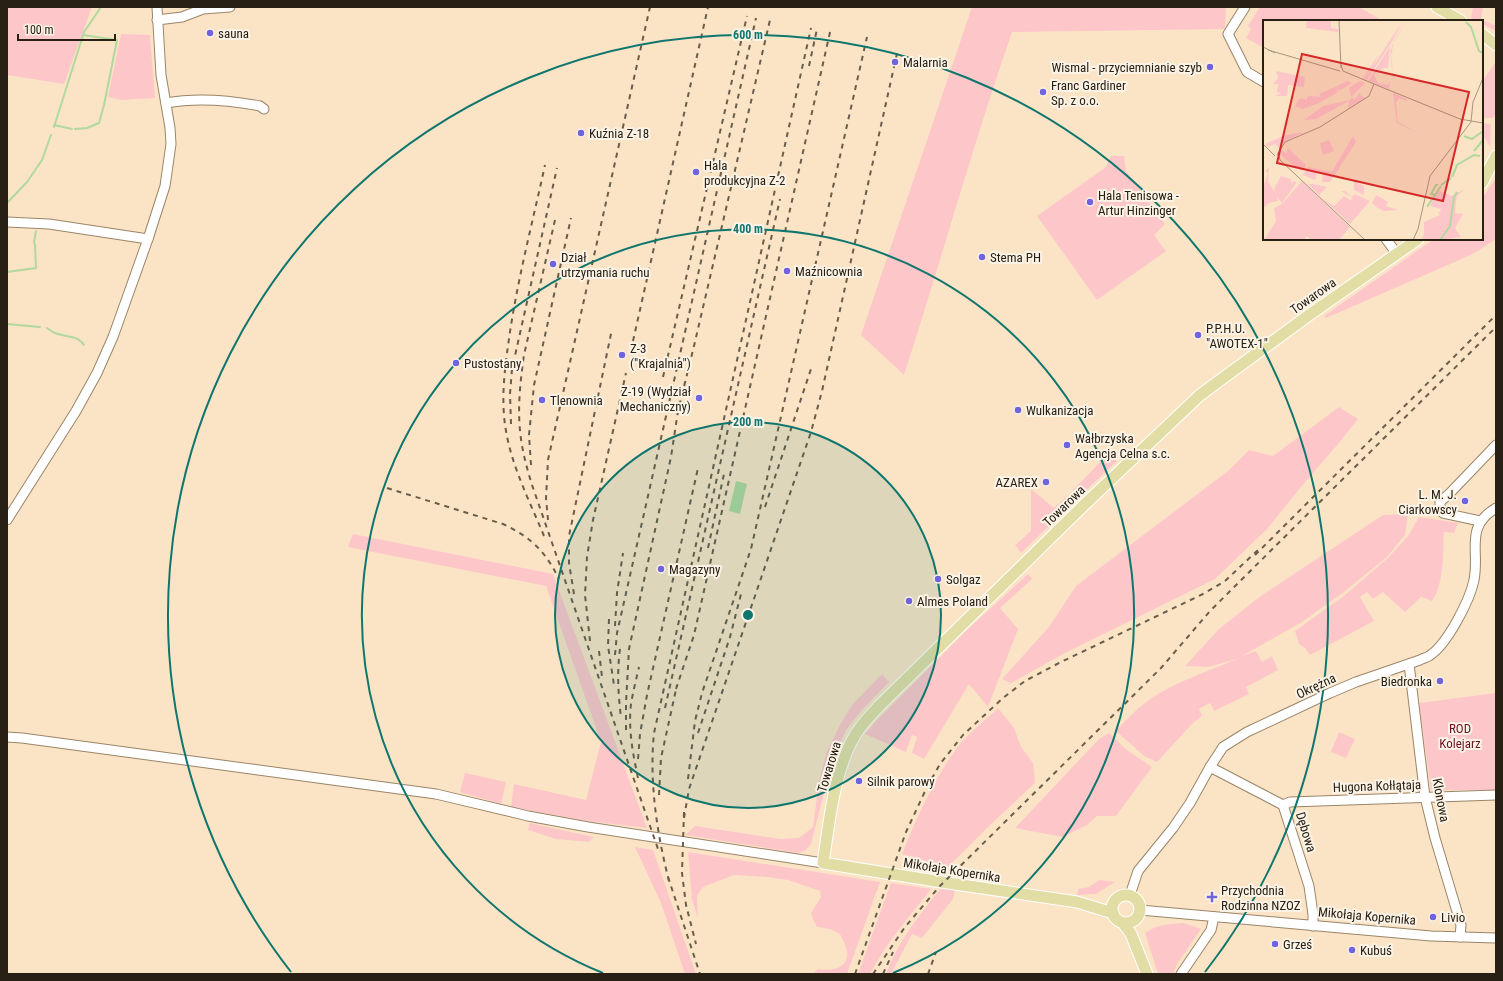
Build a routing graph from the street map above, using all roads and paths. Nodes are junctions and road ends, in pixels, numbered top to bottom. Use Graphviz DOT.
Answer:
graph roads {
  1 [pos="156,7"];
  2 [pos="230,7"];
  3 [pos="1245,7"];
  4 [pos="1437,7"];
  5 [pos="157,20"];
  6 [pos="1459,20"];
  7 [pos="1483,33"];
  8 [pos="1483,34"];
  9 [pos="1496,38"];
  10 [pos="1496,45"];
  11 [pos="1263,81"];
  12 [pos="166,103"];
  13 [pos="264,108"];
  14 [pos="1496,156"];
  15 [pos="1483,181"];
  16 [pos="7,222"];
  17 [pos="148,239"];
  18 [pos="1387,240"];
  19 [pos="1417,240"];
  20 [pos="1397,254"];
  21 [pos="1496,445"];
  22 [pos="1496,508"];
  23 [pos="7,520"];
  24 [pos="1480,522"];
  25 [pos="1409,664"];
  26 [pos="7,738"];
  27 [pos="1210,767"];
  28 [pos="1496,795"];
  29 [pos="1426,796"];
  30 [pos="1283,805"];
  31 [pos="823,863"];
  32 [pos="1130,895"];
  33 [pos="1077,902"];
  34 [pos="1114,902"];
  35 [pos="1113,913"];
  36 [pos="1138,915"];
  37 [pos="1214,917"];
  38 [pos="1123,923"];
  39 [pos="1313,926"];
  40 [pos="1460,937"];
  41 [pos="1496,938"];
  42 [pos="1146,969"];
  43 [pos="1181,974"];
  1 -- 5 [label="street"];
  2 -- 5 [label="street"];
  3 -- 11 [label="street"];
  4 -- 6 [label="main road"];
  5 -- 12 [label="street"];
  7 -- 9 [label="main road"];
  8 -- 10 [label="main road"];
  12 -- 13 [label="street"];
  12 -- 17 [label="street"];
  14 -- 15 [label="main road"];
  16 -- 17 [label="street"];
  17 -- 23 [label="street"];
  18 -- 20 [label="street"];
  19 -- 20 [label="main road, Towarowa"];
  20 -- 31 [label="main road, Towarowa"];
  21 -- 24 [label="street"];
  22 -- 24 [label="street"];
  24 -- 25 [label="street, Okrężna"];
  25 -- 27 [label="street, Okrężna"];
  25 -- 29 [label="street, Klonowa"];
  26 -- 31 [label="street"];
  27 -- 30 [label="street, Dębowa"];
  27 -- 32 [label="street, Okrężna"];
  28 -- 29 [label="street, Hugona Kołłątaja"];
  29 -- 30 [label="street, Hugona Kołłątaja"];
  29 -- 40 [label="street, Klonowa"];
  30 -- 39 [label="street, Dębowa"];
  31 -- 33 [label="main road, Mikołaja Kopernika"];
  32 -- 34 [label="main road"];
  32 -- 36 [label="main road"];
  33 -- 34 [label="main road, Mikołaja Kopernika"];
  33 -- 35 [label="main road, Mikołaja Kopernika"];
  34 -- 35 [label="main road"];
  35 -- 38 [label="main road"];
  36 -- 37 [label="street, Mikołaja Kopernika"];
  36 -- 38 [label="main road"];
  36 -- 42 [label="main road"];
  37 -- 39 [label="street, Mikołaja Kopernika"];
  37 -- 43 [label="street"];
  38 -- 42 [label="main road"];
  39 -- 40 [label="street, Mikołaja Kopernika"];
  40 -- 41 [label="street, Mikołaja Kopernika"];
}
